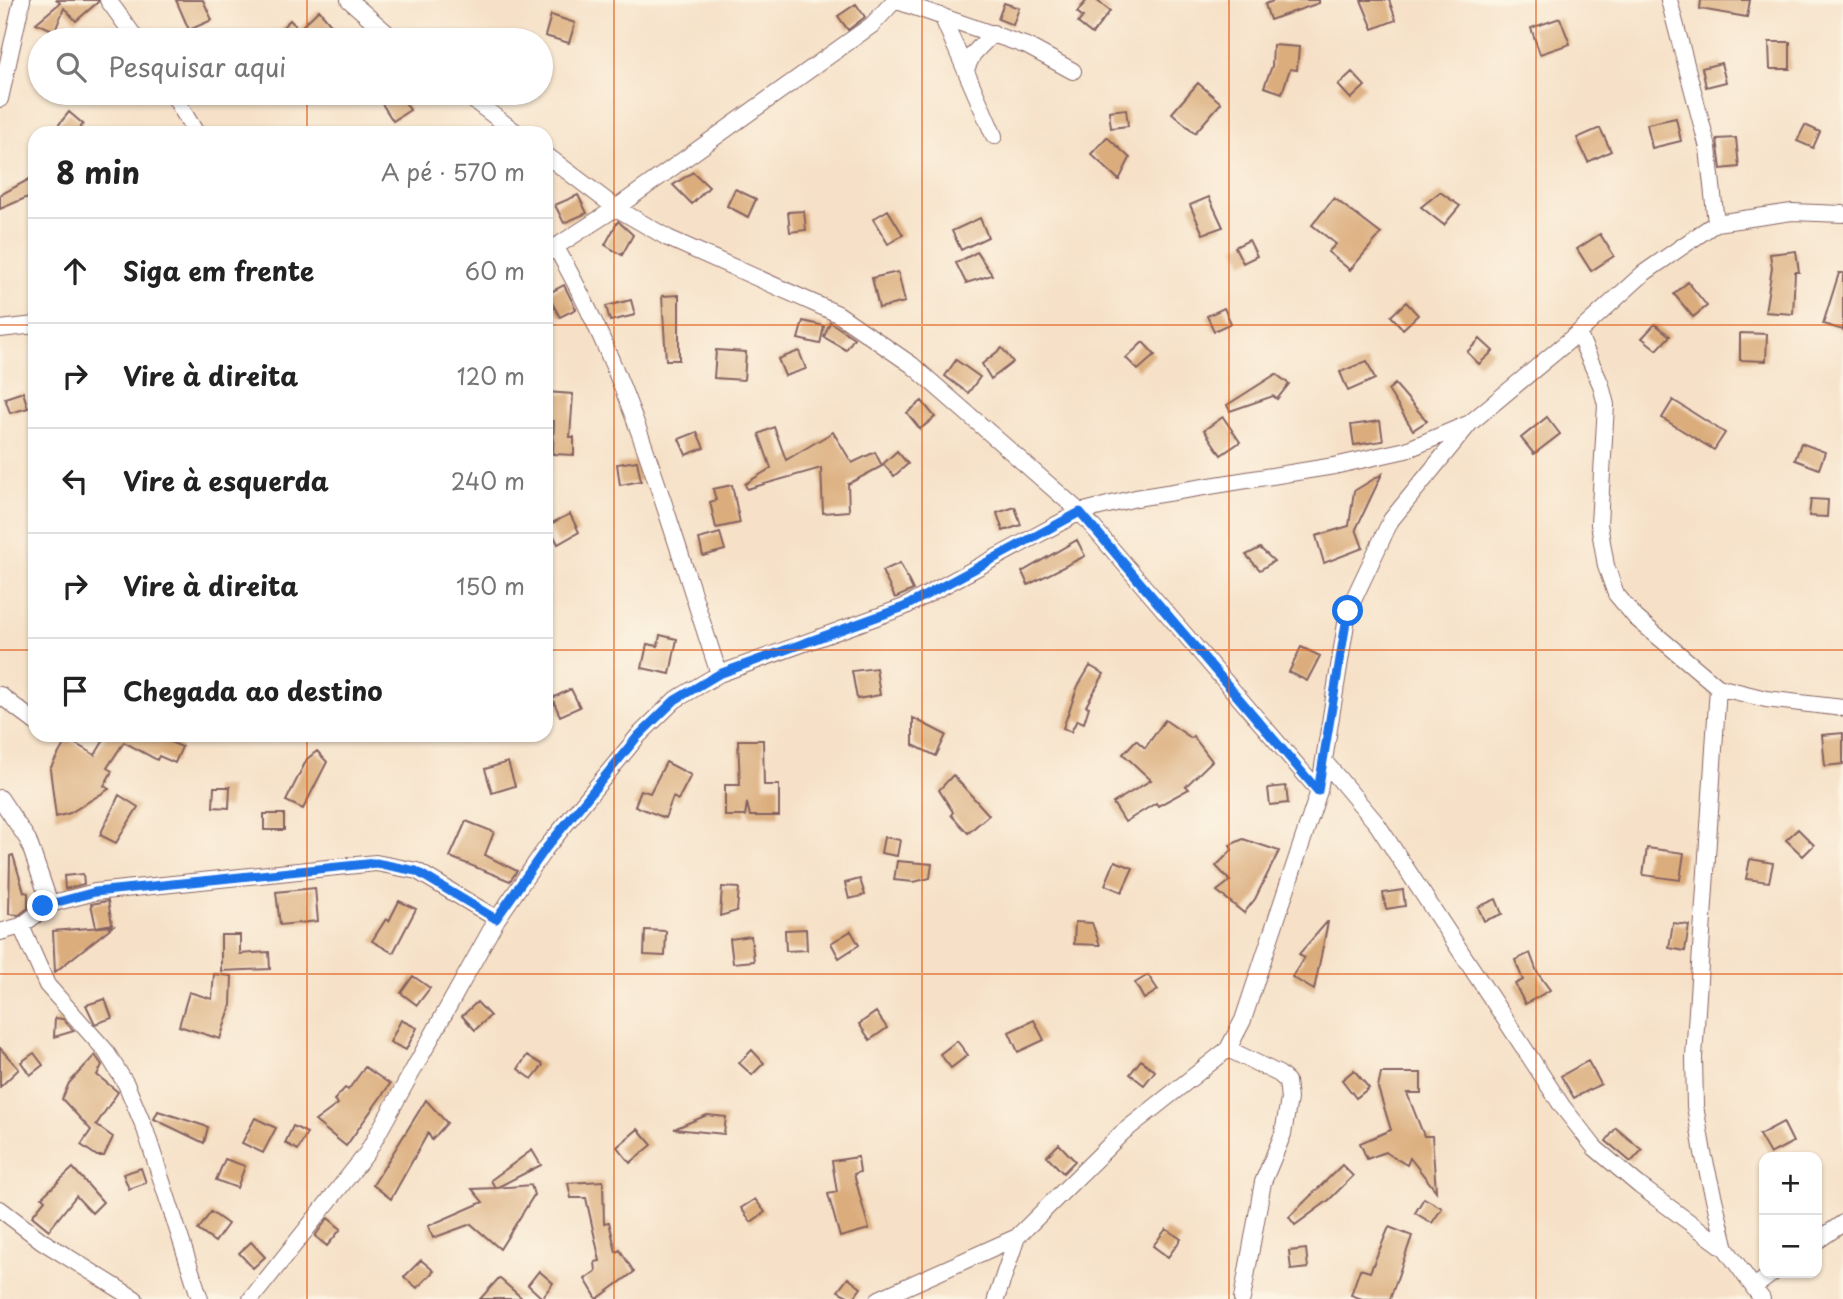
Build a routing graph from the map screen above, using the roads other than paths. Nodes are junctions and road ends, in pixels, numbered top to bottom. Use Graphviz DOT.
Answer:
graph roads {
  1 [pos="22,0"];
  2 [pos="108,0"];
  3 [pos="349,0"];
  4 [pos="895,0"];
  5 [pos="1669,0"];
  6 [pos="942,16"];
  7 [pos="129,28"];
  8 [pos="382,28"];
  9 [pos="993,33"];
  10 [pos="967,66"];
  11 [pos="1073,71"];
  12 [pos="0,99"];
  13 [pos="179,105"];
  14 [pos="480,105"];
  15 [pos="192,126"];
  16 [pos="508,126"];
  17 [pos="994,136"];
  18 [pos="553,160"];
  19 [pos="616,208"];
  20 [pos="1843,214"];
  21 [pos="1716,223"];
  22 [pos="553,247"];
  23 [pos="553,253"];
  24 [pos="28,326"];
  25 [pos="0,329"];
  26 [pos="1578,333"];
  27 [pos="1470,423"];
  28 [pos="1080,512"];
  29 [pos="719,674"];
  30 [pos="1718,687"];
  31 [pos="0,695"];
  32 [pos="1843,708"];
  33 [pos="28,717"];
  34 [pos="1324,761"];
  35 [pos="1318,791"];
  36 [pos="0,798"];
  37 [pos="50,904"];
  38 [pos="496,919"];
  39 [pos="21,926"];
  40 [pos="0,932"];
  41 [pos="1228,1049"];
  42 [pos="0,1209"];
  43 [pos="1843,1223"];
  44 [pos="1017,1237"];
  45 [pos="1822,1238"];
  46 [pos="1726,1249"];
  47 [pos="1769,1278"];
  48 [pos="1758,1293"];
  49 [pos="135,1299"];
  50 [pos="200,1299"];
  51 [pos="251,1299"];
  52 [pos="879,1299"];
  53 [pos="996,1299"];
  54 [pos="1242,1299"];
  1 -- 12 [label="street"];
  2 -- 7 [label="street"];
  3 -- 8 [label="street"];
  4 -- 6 [label="street"];
  4 -- 19 [label="street"];
  5 -- 21 [label="street"];
  6 -- 9 [label="street"];
  6 -- 10 [label="street"];
  9 -- 10 [label="street"];
  9 -- 11 [label="street"];
  10 -- 17 [label="street"];
  13 -- 15 [label="street"];
  14 -- 16 [label="street"];
  18 -- 19 [label="street"];
  19 -- 22 [label="street"];
  19 -- 28 [label="street"];
  20 -- 21 [label="street"];
  21 -- 26 [label="street"];
  23 -- 29 [label="street"];
  24 -- 25 [label="street"];
  26 -- 27 [label="street"];
  26 -- 30 [label="street"];
  27 -- 28 [label="street"];
  27 -- 34 [label="street"];
  28 -- 29 [label="street"];
  28 -- 35 [label="street"];
  29 -- 38 [label="street"];
  30 -- 32 [label="street"];
  30 -- 46 [label="street"];
  31 -- 33 [label="street"];
  34 -- 35 [label="street"];
  34 -- 46 [label="street"];
  35 -- 41 [label="street"];
  36 -- 37 [label="street"];
  37 -- 38 [label="street"];
  37 -- 39 [label="street"];
  38 -- 51 [label="street"];
  39 -- 40 [label="street"];
  39 -- 50 [label="street"];
  41 -- 44 [label="street"];
  41 -- 54 [label="street"];
  42 -- 49 [label="street"];
  43 -- 45 [label="street"];
  44 -- 52 [label="street"];
  44 -- 53 [label="street"];
  46 -- 48 [label="street"];
  47 -- 48 [label="street"];
}
